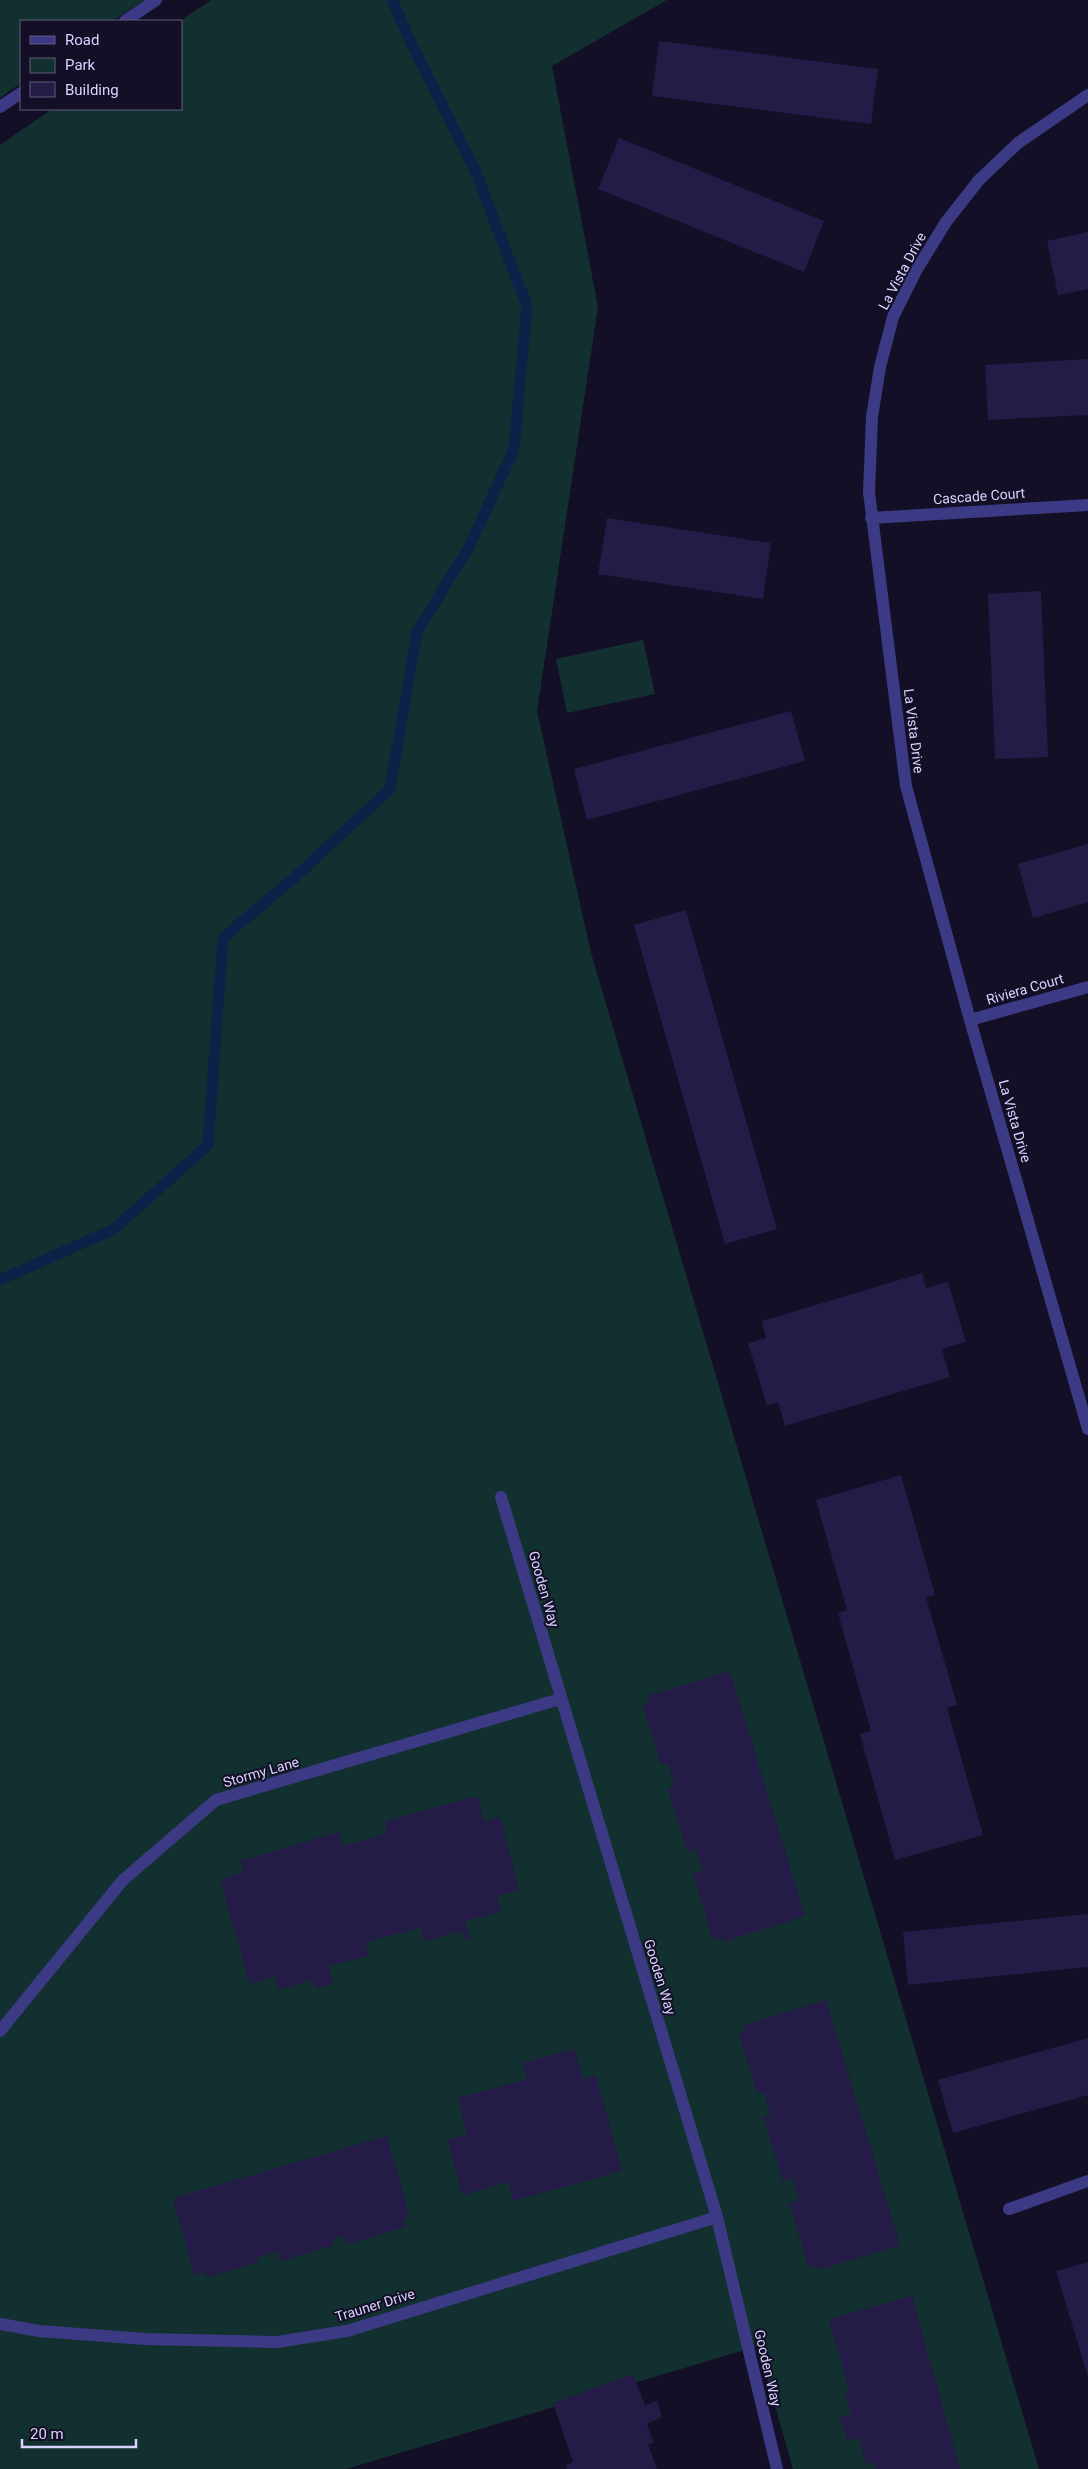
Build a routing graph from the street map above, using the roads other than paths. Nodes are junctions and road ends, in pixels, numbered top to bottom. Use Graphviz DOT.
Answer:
graph roads {
  1 [pos="156,0"];
  2 [pos="126,20"];
  3 [pos="20,94"];
  4 [pos="1088,95"];
  5 [pos="0,107"];
  6 [pos="1088,504"];
  7 [pos="871,518"];
  8 [pos="1088,987"];
  9 [pos="970,1020"];
  10 [pos="1088,1429"];
  11 [pos="501,1497"];
  12 [pos="560,1699"];
  13 [pos="0,2031"];
  14 [pos="1088,2181"];
  15 [pos="1009,2209"];
  16 [pos="717,2217"];
  17 [pos="0,2324"];
  18 [pos="777,2469"];
  1 -- 2 [label="street"];
  3 -- 5 [label="street"];
  4 -- 7 [label="street, La Vista Drive"];
  6 -- 7 [label="street, Cascade Court"];
  7 -- 9 [label="street, La Vista Drive"];
  8 -- 9 [label="street, Riviera Court"];
  9 -- 10 [label="street, La Vista Drive"];
  11 -- 12 [label="street, Gooden Way"];
  12 -- 13 [label="street, Stormy Lane"];
  12 -- 16 [label="street, Gooden Way"];
  14 -- 15 [label="street"];
  16 -- 17 [label="street, Trauner Drive"];
  16 -- 18 [label="street, Gooden Way"];
}
